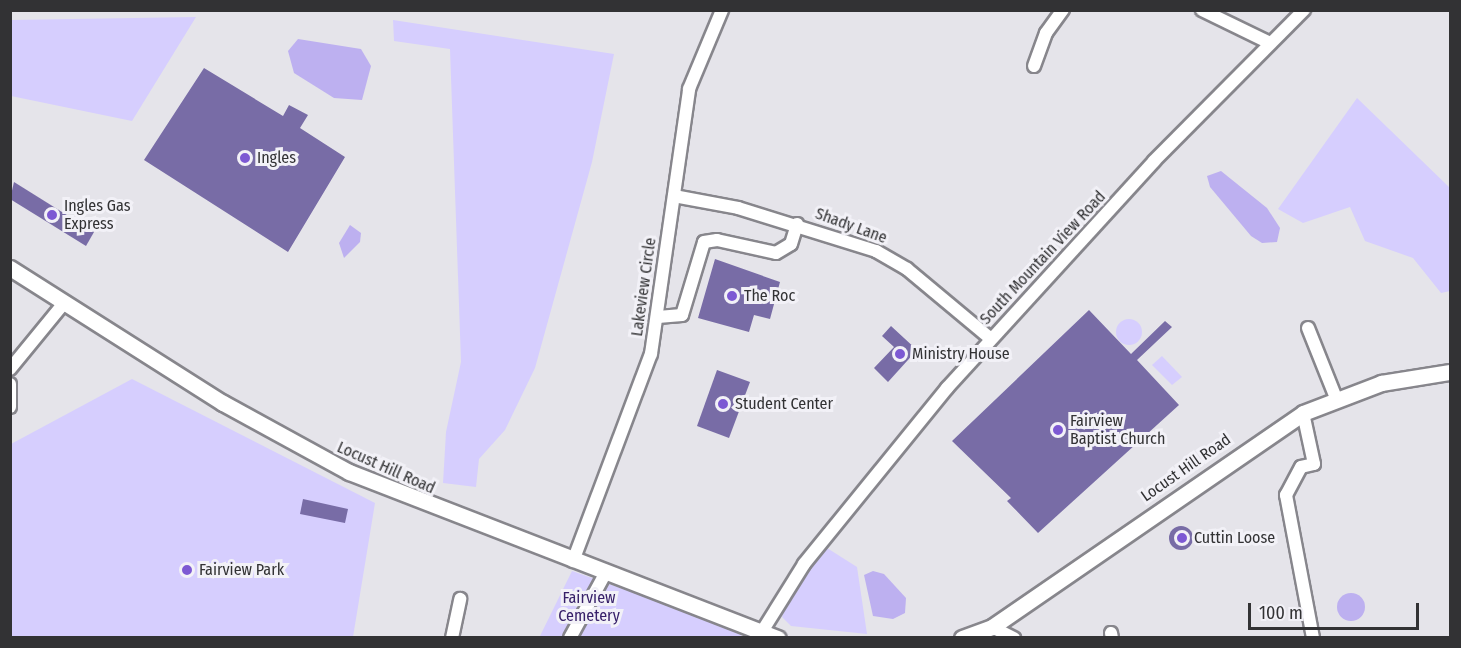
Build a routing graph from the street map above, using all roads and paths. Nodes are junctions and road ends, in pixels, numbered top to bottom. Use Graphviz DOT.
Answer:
graph roads {
  1 [pos="722,10"];
  2 [pos="1063,10"];
  3 [pos="1202,10"];
  4 [pos="1304,10"];
  5 [pos="1268,42"];
  6 [pos="1034,66"];
  7 [pos="674,196"];
  8 [pos="797,224"];
  9 [pos="10,268"];
  10 [pos="64,303"];
  11 [pos="658,317"];
  12 [pos="1308,328"];
  13 [pos="991,339"];
  14 [pos="10,369"];
  15 [pos="1450,372"];
  16 [pos="10,384"];
  17 [pos="1336,398"];
  18 [pos="10,407"];
  19 [pos="1303,413"];
  20 [pos="573,561"];
  21 [pos="605,574"];
  22 [pos="460,599"];
  23 [pos="993,632"];
  24 [pos="759,634"];
  25 [pos="452,638"];
  26 [pos="570,638"];
  27 [pos="778,638"];
  28 [pos="962,638"];
  29 [pos="1014,638"];
  30 [pos="1313,638"];
  1 -- 7 [label="street, Lakeview Circle"];
  2 -- 6 [label="street"];
  3 -- 5 [label="street"];
  4 -- 5 [label="street, South Mountain View Road"];
  5 -- 13 [label="street, South Mountain View Road"];
  7 -- 8 [label="street, Shady Lane"];
  7 -- 11 [label="street, Lakeview Circle"];
  8 -- 11 [label="street"];
  8 -- 13 [label="street, Shady Lane"];
  9 -- 10 [label="main road, Locust Hill Road"];
  10 -- 14 [label="street"];
  10 -- 20 [label="main road, Locust Hill Road"];
  11 -- 20 [label="street, Lakeview Circle"];
  12 -- 17 [label="street"];
  13 -- 24 [label="street, South Mountain View Road"];
  15 -- 17 [label="main road, Locust Hill Road"];
  16 -- 18 [label="street"];
  17 -- 19 [label="main road, Locust Hill Road"];
  19 -- 23 [label="main road, Locust Hill Road"];
  19 -- 30 [label="street"];
  20 -- 21 [label="main road, Locust Hill Road"];
  21 -- 24 [label="main road, Locust Hill Road"];
  21 -- 26 [label="street"];
  22 -- 25 [label="street"];
  23 -- 28 [label="main road, Locust Hill Road"];
  23 -- 29 [label="street"];
  24 -- 27 [label="main road, Locust Hill Road"];
}
